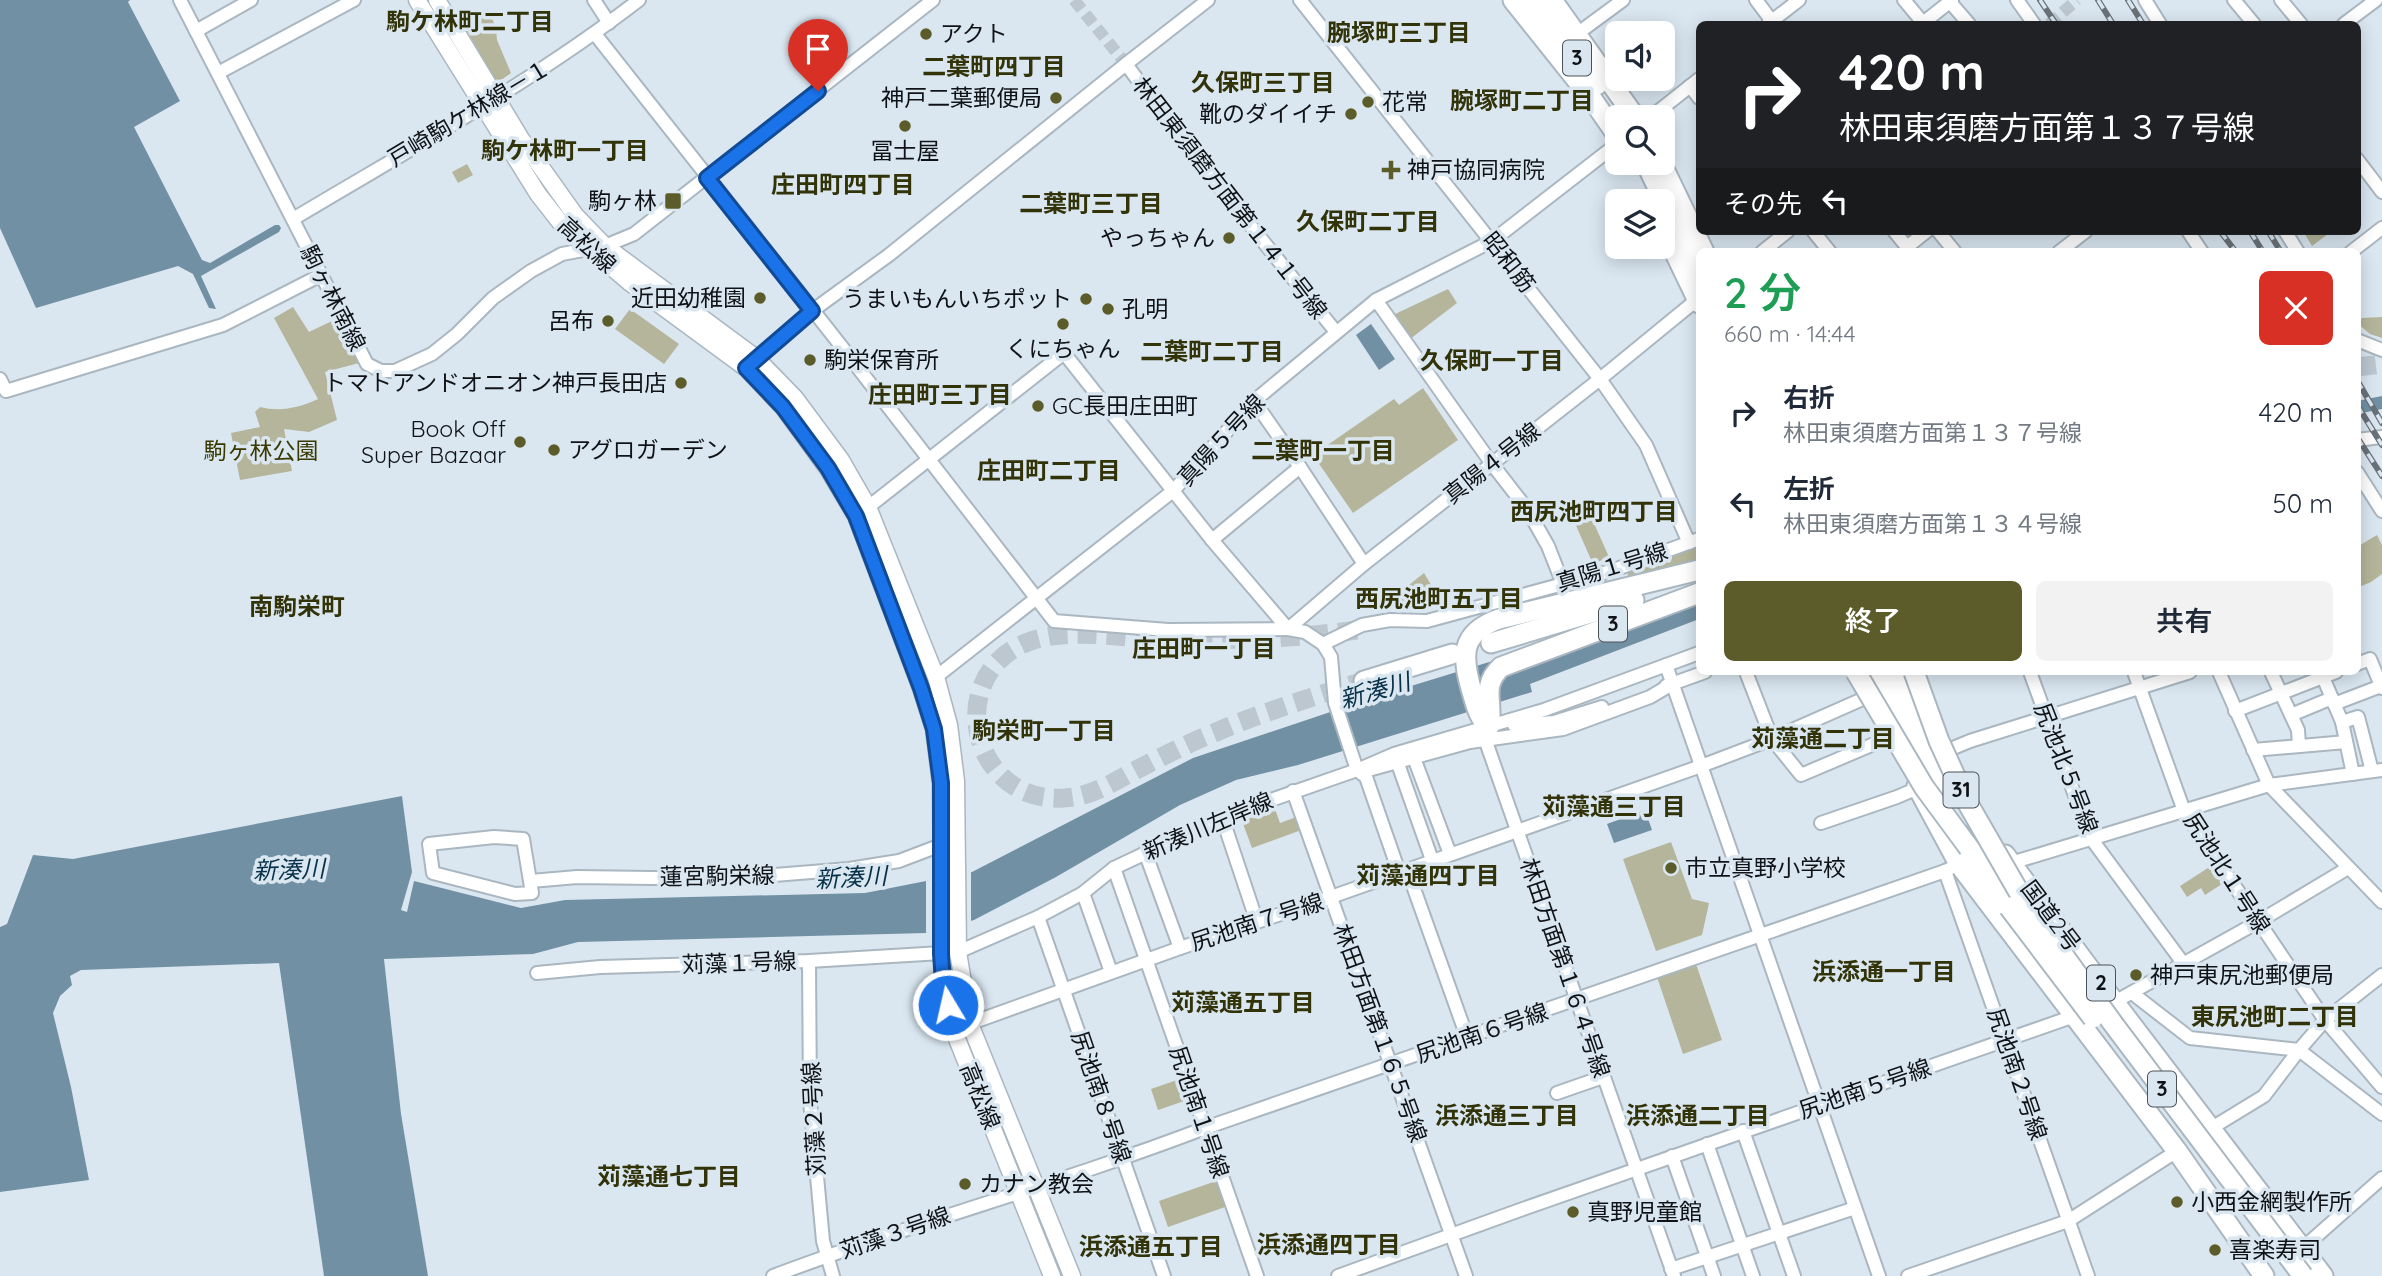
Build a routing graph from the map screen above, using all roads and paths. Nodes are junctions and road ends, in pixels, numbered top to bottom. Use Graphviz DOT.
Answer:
graph roads {
  1 [pos="180,0"];
  2 [pos="251,0"];
  3 [pos="354,0"];
  4 [pos="417,0"];
  5 [pos="437,0"];
  6 [pos="594,0"];
  7 [pos="639,0"];
  8 [pos="933,0"];
  9 [pos="1208,0"];
  10 [pos="1300,0"];
  11 [pos="1513,0"];
  12 [pos="1533,0"];
  13 [pos="1552,0"];
  14 [pos="1564,0"];
  15 [pos="1623,0"];
  16 [pos="1756,0"];
  17 [pos="1799,0"];
  18 [pos="2017,0"];
  19 [pos="2145,0"];
  20 [pos="2234,0"];
  21 [pos="2376,0"];
  22 [pos="1906,1"];
  23 [pos="1951,1"];
  24 [pos="2286,2"];
  25 [pos="336,5"];
  26 [pos="2359,5"];
  27 [pos="1770,21"];
  28 [pos="1775,21"];
  29 [pos="1921,21"];
  30 [pos="1927,21"];
  31 [pos="1967,21"];
  32 [pos="2032,21"];
  33 [pos="2158,21"];
  34 [pos="2252,21"];
  35 [pos="2299,21"];
  36 [pos="2346,21"];
  37 [pos="609,23"];
  38 [pos="1585,28"];
  39 [pos="196,31"];
  40 [pos="595,34"];
  41 [pos="1605,56"];
  42 [pos="1126,64"];
  43 [pos="218,73"];
  44 [pos="1695,83"];
  45 [pos="490,102"];
  46 [pos="1611,105"];
  47 [pos="1626,105"];
  48 [pos="1665,105"];
  49 [pos="1605,118"];
  50 [pos="1605,153"];
  51 [pos="2361,164"];
  52 [pos="1675,172"];
  53 [pos="1652,175"];
  54 [pos="1667,175"];
  55 [pos="707,178"];
  56 [pos="2382,192"];
  57 [pos="1696,213"];
  58 [pos="293,219"];
  59 [pos="2382,228"];
  60 [pos="1783,235"];
  61 [pos="1897,235"];
  62 [pos="1922,235"];
  63 [pos="2081,235"];
  64 [pos="1492,241"];
  65 [pos="605,246"];
  66 [pos="1702,248"];
  67 [pos="1767,248"];
  68 [pos="2064,248"];
  69 [pos="2356,248"];
  70 [pos="588,249"];
  71 [pos="1675,252"];
  72 [pos="1696,269"];
  73 [pos="321,275"];
  74 [pos="1696,294"];
  75 [pos="1376,300"];
  76 [pos="1696,302"];
  77 [pos="812,311"];
  78 [pos="1336,332"];
  79 [pos="2361,342"];
  80 [pos="2382,350"];
  81 [pos="751,363"];
  82 [pos="0,379"];
  83 [pos="1601,379"];
  84 [pos="1254,401"];
  85 [pos="2382,437"];
  86 [pos="2361,440"];
  87 [pos="927,459"];
  88 [pos="1492,464"];
  89 [pos="1300,467"];
  90 [pos="2361,478"];
  91 [pos="1173,491"];
  92 [pos="862,511"];
  93 [pos="2382,511"];
  94 [pos="1212,540"];
  95 [pos="1694,541"];
  96 [pos="1364,564"];
  97 [pos="1696,571"];
  98 [pos="1696,581"];
  99 [pos="1564,594"];
  100 [pos="1696,594"];
  101 [pos="1037,598"];
  102 [pos="1288,629"];
  103 [pos="1491,643"];
  104 [pos="1323,644"];
  105 [pos="1696,654"];
  106 [pos="1459,658"];
  107 [pos="2361,662"];
  108 [pos="1666,664"];
  109 [pos="1697,675"];
  110 [pos="1747,675"];
  111 [pos="1858,675"];
  112 [pos="1864,675"];
  113 [pos="1879,675"];
  114 [pos="1895,675"];
  115 [pos="1909,675"];
  116 [pos="1915,675"];
  117 [pos="2031,675"];
  118 [pos="2135,675"];
  119 [pos="2181,675"];
  120 [pos="2220,675"];
  121 [pos="2272,675"];
  122 [pos="2325,675"];
  123 [pos="2328,675"];
  124 [pos="936,677"];
  125 [pos="1364,681"];
  126 [pos="1672,684"];
  127 [pos="2381,687"];
  128 [pos="2140,689"];
  129 [pos="2280,693"];
  130 [pos="1874,694"];
  131 [pos="2333,701"];
  132 [pos="2235,711"];
  133 [pos="2291,715"];
  134 [pos="2046,718"];
  135 [pos="2342,722"];
  136 [pos="1487,726"];
  137 [pos="1895,735"];
  138 [pos="1772,739"];
  139 [pos="2346,742"];
  140 [pos="2299,746"];
  141 [pos="2253,750"];
  142 [pos="1946,751"];
  143 [pos="1414,758"];
  144 [pos="1398,764"];
  145 [pos="1701,766"];
  146 [pos="1357,770"];
  147 [pos="2379,772"];
  148 [pos="2353,774"];
  149 [pos="2269,785"];
  150 [pos="1918,788"];
  151 [pos="1293,791"];
  152 [pos="2184,811"];
  153 [pos="1222,817"];
  154 [pos="1821,822"];
  155 [pos="1516,831"];
  156 [pos="957,838"];
  157 [pos="2090,838"];
  158 [pos="942,846"];
  159 [pos="1145,852"];
  160 [pos="1450,854"];
  161 [pos="1432,860"];
  162 [pos="1958,861"];
  163 [pos="2011,863"];
  164 [pos="1114,868"];
  165 [pos="2348,868"];
  166 [pos="1403,870"];
  167 [pos="949,874"];
  168 [pos="531,881"];
  169 [pos="1083,892"];
  170 [pos="1331,897"];
  171 [pos="2380,898"];
  172 [pos="2024,901"];
  173 [pos="1038,917"];
  174 [pos="1257,922"];
  175 [pos="2258,922"];
  176 [pos="949,929"];
  177 [pos="1760,936"];
  178 [pos="1180,948"];
  179 [pos="958,952"];
  180 [pos="941,954"];
  181 [pos="1146,960"];
  182 [pos="809,961"];
  183 [pos="2183,963"];
  184 [pos="1111,972"];
  185 [pos="537,973"];
  186 [pos="2382,975"];
  187 [pos="1063,989"];
  188 [pos="2132,993"];
  189 [pos="1576,1000"];
  190 [pos="2115,1003"];
  191 [pos="2074,1015"];
  192 [pos="2325,1020"];
  193 [pos="970,1024"];
  194 [pos="953,1029"];
  195 [pos="1468,1037"];
  196 [pos="2006,1041"];
  197 [pos="2299,1050"];
  198 [pos="1391,1065"];
  199 [pos="1603,1077"];
  200 [pos="2382,1087"];
  201 [pos="1557,1093"];
  202 [pos="1819,1105"];
  203 [pos="2382,1114"];
  204 [pos="1205,1128"];
  205 [pos="2210,1129"];
  206 [pos="1743,1131"];
  207 [pos="1707,1144"];
  208 [pos="2177,1151"];
  209 [pos="1672,1156"];
  210 [pos="1123,1160"];
  211 [pos="1636,1169"];
  212 [pos="2382,1178"];
  213 [pos="1027,1189"];
  214 [pos="1855,1208"];
  215 [pos="2068,1221"];
  216 [pos="1779,1233"];
  217 [pos="1452,1235"];
  218 [pos="1742,1245"];
  219 [pos="2303,1248"];
  220 [pos="826,1256"];
  221 [pos="1708,1257"];
  222 [pos="1672,1272"];
  223 [pos="772,1276"];
  224 [pos="832,1276"];
  225 [pos="1052,1276"];
  226 [pos="1072,1276"];
  227 [pos="1164,1276"];
  228 [pos="1257,1276"];
  229 [pos="1338,1276"];
  230 [pos="1466,1276"];
  231 [pos="1714,1276"];
  232 [pos="1752,1276"];
  233 [pos="1794,1276"];
  234 [pos="1879,1276"];
  235 [pos="1908,1276"];
  236 [pos="2088,1276"];
  237 [pos="2264,1276"];
  238 [pos="2287,1276"];
  239 [pos="2303,1276"];
  240 [pos="2323,1276"];
  1 -- 39 [label="street, 駒ヶ林南線"];
  2 -- 39 [label="street"];
  3 -- 25 [label="street"];
  4 -- 45 [label="main road, 高松線"];
  5 -- 45 [label="main road, 高松線"];
  6 -- 37 [label="street"];
  7 -- 37 [label="street, 戸崎駒ケ林線－１"];
  8 -- 55 [label="street, 駒ヶ林南線"];
  9 -- 42 [label="street"];
  10 -- 64 [label="street, 昭和筋"];
  11 -- 49 [label="highway"];
  12 -- 46 [label="highway, 3"];
  13 -- 47 [label="highway, 3"];
  14 -- 38 [label="highway"];
  15 -- 38 [label="street"];
  16 -- 27 [label="street"];
  17 -- 28 [label="street"];
  18 -- 32 [label="street"];
  19 -- 33 [label="street"];
  20 -- 34 [label="street"];
  21 -- 26 [label="street"];
  22 -- 29 [label="street"];
  23 -- 30 [label="street"];
  23 -- 31 [label="street"];
  24 -- 35 [label="street"];
  25 -- 43 [label="street"];
  26 -- 36 [label="street"];
  37 -- 40 [label="street, 戸崎駒ケ林線－１"];
  38 -- 41 [label="highway"];
  39 -- 43 [label="street, 駒ヶ林南線"];
  40 -- 45 [label="street, 戸崎駒ケ林線－１"];
  40 -- 55 [label="street"];
  42 -- 77 [label="street"];
  42 -- 78 [label="street, 林田東須磨方面第１４１号線"];
  43 -- 58 [label="street, 駒ヶ林南線"];
  44 -- 48 [label="street"];
  45 -- 58 [label="street, 戸崎駒ケ林線－１"];
  45 -- 65 [label="main road, 高松線"];
  45 -- 70 [label="main road, 高松線"];
  50 -- 64 [label="street, 真陽５号線"];
  51 -- 56 [label="street"];
  52 -- 57 [label="highway"];
  53 -- 72 [label="highway"];
  54 -- 66 [label="highway"];
  55 -- 65 [label="street, 駒ヶ林南線"];
  55 -- 77 [label="street"];
  58 -- 73 [label="street, 駒ヶ林南線"];
  59 -- 69 [label="street"];
  60 -- 67 [label="street"];
  61 -- 62 [label="street"];
  63 -- 68 [label="street"];
  64 -- 75 [label="street, 真陽５号線"];
  64 -- 83 [label="street, 昭和筋"];
  65 -- 70 [label="street, 駒ヶ林南線"];
  65 -- 81 [label="main road, 高松線"];
  70 -- 73 [label="street, 駒ヶ林南線"];
  70 -- 81 [label="main road, 高松線"];
  71 -- 74 [label="highway"];
  73 -- 82 [label="street"];
  75 -- 78 [label="street, 真陽５号線"];
  75 -- 88 [label="street"];
  76 -- 83 [label="street, 真陽４号線"];
  77 -- 81 [label="street"];
  77 -- 87 [label="street"];
  78 -- 84 [label="street, 真陽５号線"];
  79 -- 80 [label="street"];
  81 -- 92 [label="main road, 高松線"];
  83 -- 88 [label="street, 真陽４号線"];
  83 -- 95 [label="street, 昭和筋"];
  84 -- 89 [label="street"];
  84 -- 91 [label="street, 真陽５号線"];
  85 -- 86 [label="street"];
  87 -- 91 [label="street"];
  87 -- 92 [label="street"];
  87 -- 101 [label="street"];
  88 -- 96 [label="street, 真陽４号線"];
  88 -- 99 [label="street"];
  89 -- 94 [label="street"];
  89 -- 96 [label="street"];
  90 -- 93 [label="street"];
  91 -- 94 [label="street"];
  91 -- 101 [label="street, 真陽５号線"];
  92 -- 124 [label="main road, 高松線"];
  92 -- 158 [label="main road, 高松線"];
  94 -- 102 [label="street"];
  95 -- 99 [label="street, 真陽１号線"];
  96 -- 102 [label="street, 真陽４号線"];
  97 -- 99 [label="highway, 3"];
  98 -- 103 [label="highway"];
  99 -- 104 [label="street, 真陽１号線"];
  99 -- 106 [label="highway, 3"];
  100 -- 136 [label="highway, 3"];
  101 -- 102 [label="street"];
  101 -- 124 [label="street, 真陽５号線"];
  102 -- 104 [label="street"];
  104 -- 146 [label="street"];
  105 -- 108 [label="street, 新湊川左岸線"];
  106 -- 125 [label="highway"];
  106 -- 136 [label="highway"];
  107 -- 127 [label="street"];
  108 -- 126 [label="street"];
  108 -- 136 [label="street, 新湊川左岸線"];
  109 -- 126 [label="street, 新湊川左岸線"];
  110 -- 138 [label="street"];
  111 -- 162 [label="highway, 31, bridge"];
  112 -- 130 [label="highway, 国道2号 / 2"];
  113 -- 162 [label="highway, 3, bridge"];
  114 -- 172 [label="highway, 3, bridge"];
  115 -- 142 [label="highway, 国道2号 / 2"];
  116 -- 172 [label="highway, 31, bridge"];
  117 -- 134 [label="street, 尻池北５号線"];
  118 -- 128 [label="street, 尻池北１号線"];
  119 -- 128 [label="street"];
  120 -- 132 [label="street"];
  121 -- 129 [label="street"];
  122 -- 129 [label="street"];
  123 -- 131 [label="street"];
  124 -- 156 [label="main road, 高松線"];
  126 -- 136 [label="street, 新湊川左岸線"];
  126 -- 145 [label="street"];
  127 -- 131 [label="street"];
  128 -- 134 [label="street"];
  128 -- 152 [label="street, 尻池北１号線"];
  129 -- 132 [label="street"];
  129 -- 133 [label="street"];
  130 -- 137 [label="highway, 国道2号 / 2"];
  130 -- 138 [label="street, 尻池南７号線"];
  131 -- 133 [label="street"];
  131 -- 135 [label="street"];
  132 -- 141 [label="street"];
  133 -- 140 [label="street"];
  134 -- 142 [label="street"];
  134 -- 157 [label="street, 尻池北５号線"];
  135 -- 139 [label="street"];
  135 -- 147 [label="street"];
  136 -- 143 [label="street"];
  136 -- 146 [label="street, 新湊川左岸線"];
  136 -- 155 [label="street, 林田方面第１６４号線"];
  137 -- 138 [label="street"];
  137 -- 150 [label="highway, 国道2号 / 2"];
  138 -- 145 [label="street, 尻池南７号線"];
  139 -- 140 [label="street"];
  139 -- 148 [label="street"];
  140 -- 141 [label="street"];
  141 -- 149 [label="street"];
  142 -- 163 [label="highway, 国道2号 / 2"];
  143 -- 144 [label="street"];
  143 -- 160 [label="street"];
  144 -- 146 [label="street"];
  144 -- 161 [label="street"];
  145 -- 155 [label="street, 尻池南７号線"];
  145 -- 177 [label="street"];
  146 -- 151 [label="street, 新湊川左岸線"];
  146 -- 166 [label="street"];
  147 -- 148 [label="street"];
  148 -- 149 [label="street"];
  149 -- 152 [label="street"];
  149 -- 165 [label="street"];
  150 -- 154 [label="street"];
  150 -- 162 [label="highway, 国道2号 / 2"];
  151 -- 153 [label="street, 新湊川左岸線"];
  151 -- 170 [label="street, 林田方面第１６５号線"];
  152 -- 157 [label="street"];
  152 -- 175 [label="street, 尻池北１号線"];
  153 -- 159 [label="street, 新湊川左岸線"];
  153 -- 174 [label="street"];
  155 -- 160 [label="street, 尻池南７号線"];
  155 -- 189 [label="street, 林田方面第１６４号線"];
  156 -- 158 [label="street, 蓮宮駒栄線"];
  156 -- 167 [label="main road, 高松線"];
  157 -- 163 [label="street"];
  157 -- 183 [label="street, 尻池北５号線"];
  158 -- 167 [label="main road, 高松線"];
  158 -- 168 [label="street, 蓮宮駒栄線"];
  159 -- 164 [label="street, 新湊川左岸線"];
  159 -- 178 [label="street"];
  160 -- 161 [label="street, 尻池南７号線"];
  161 -- 166 [label="street, 尻池南７号線"];
  162 -- 177 [label="street, 尻池南６号線"];
  162 -- 191 [label="highway, 国道2号 / 2"];
  162 -- 196 [label="street, 尻池南２号線"];
  162 -- 238 [label="highway, 3, bridge"];
  163 -- 190 [label="highway, 国道2号 / 2"];
  164 -- 169 [label="street, 新湊川左岸線"];
  164 -- 181 [label="street, 尻池南１号線"];
  165 -- 171 [label="street"];
  165 -- 175 [label="street, 尻池南５号線"];
  166 -- 170 [label="street, 尻池南７号線"];
  166 -- 195 [label="street"];
  167 -- 176 [label="main road, 高松線"];
  168 -- 168 [label="street"];
  169 -- 173 [label="street, 新湊川左岸線"];
  169 -- 184 [label="street"];
  170 -- 174 [label="street, 尻池南７号線"];
  170 -- 198 [label="street, 林田方面第１６５号線"];
  172 -- 239 [label="highway, 3, bridge"];
  173 -- 179 [label="street, 新湊川左岸線"];
  173 -- 187 [label="street, 尻池南８号線"];
  174 -- 178 [label="street, 尻池南７号線"];
  175 -- 183 [label="street, 尻池南５号線"];
  175 -- 192 [label="street, 尻池北１号線"];
  176 -- 179 [label="main road, 高松線"];
  176 -- 180 [label="main road, 高松線"];
  177 -- 189 [label="street, 尻池南６号線"];
  177 -- 202 [label="street"];
  178 -- 181 [label="street, 尻池南７号線"];
  179 -- 180 [label="street, 新湊川左岸線"];
  179 -- 193 [label="main road, 高松線"];
  180 -- 182 [label="street, 苅藻１号線"];
  180 -- 194 [label="main road, 高松線"];
  181 -- 184 [label="street, 尻池南７号線"];
  181 -- 204 [label="street, 尻池南１号線"];
  182 -- 185 [label="street, 苅藻１号線"];
  182 -- 220 [label="street, 苅藻２号線"];
  183 -- 188 [label="street, 尻池南５号線"];
  184 -- 187 [label="street, 尻池南７号線"];
  186 -- 192 [label="street"];
  187 -- 193 [label="street, 尻池南７号線"];
  187 -- 210 [label="street, 尻池南８号線"];
  188 -- 190 [label="street, 尻池南５号線"];
  188 -- 197 [label="street"];
  189 -- 195 [label="street, 尻池南６号線"];
  189 -- 199 [label="street, 林田方面第１６４号線"];
  190 -- 191 [label="street, 尻池南５号線"];
  190 -- 205 [label="highway, 国道2号 / 2"];
  191 -- 196 [label="street, 尻池南５号線"];
  191 -- 208 [label="highway, 国道2号 / 2"];
  192 -- 197 [label="street"];
  192 -- 200 [label="street, 尻池北１号線"];
  193 -- 194 [label="street, 尻池南７号線"];
  193 -- 213 [label="main road, 高松線"];
  194 -- 213 [label="main road, 高松線"];
  195 -- 198 [label="street, 尻池南６号線"];
  196 -- 202 [label="street, 尻池南５号線"];
  196 -- 215 [label="street, 尻池南２号線"];
  197 -- 203 [label="street"];
  197 -- 205 [label="street"];
  198 -- 204 [label="street, 尻池南６号線"];
  198 -- 217 [label="street, 林田方面第１６５号線"];
  199 -- 201 [label="street"];
  199 -- 211 [label="street, 林田方面第１６４号線"];
  202 -- 206 [label="street, 尻池南５号線"];
  202 -- 214 [label="street"];
  204 -- 210 [label="street, 尻池南６号線"];
  204 -- 228 [label="street, 尻池南１号線"];
  205 -- 219 [label="highway, 国道2号 / 2"];
  206 -- 207 [label="street, 尻池南５号線"];
  206 -- 216 [label="street"];
  207 -- 209 [label="street, 尻池南５号線"];
  207 -- 218 [label="street"];
  208 -- 215 [label="street"];
  208 -- 237 [label="highway, 国道2号 / 2"];
  209 -- 211 [label="street, 尻池南５号線"];
  209 -- 221 [label="street"];
  210 -- 213 [label="street, 尻池南６号線"];
  210 -- 227 [label="street, 尻池南８号線"];
  211 -- 217 [label="street, 尻池南５号線"];
  211 -- 222 [label="street, 林田方面第１６４号線"];
  212 -- 219 [label="street"];
  213 -- 220 [label="street, 苅藻３号線"];
  213 -- 225 [label="main road, 高松線"];
  213 -- 226 [label="main road, 高松線"];
  214 -- 216 [label="street"];
  214 -- 234 [label="street"];
  215 -- 235 [label="street"];
  215 -- 236 [label="street, 尻池南２号線"];
  216 -- 218 [label="street"];
  216 -- 233 [label="street"];
  217 -- 229 [label="street, 尻池南５号線"];
  217 -- 230 [label="street, 林田方面第１６５号線"];
  218 -- 221 [label="street"];
  218 -- 232 [label="street"];
  219 -- 240 [label="highway, 国道2号 / 2"];
  220 -- 223 [label="street, 苅藻３号線"];
  220 -- 224 [label="street, 苅藻２号線"];
  221 -- 222 [label="street"];
  221 -- 231 [label="street"];
}
